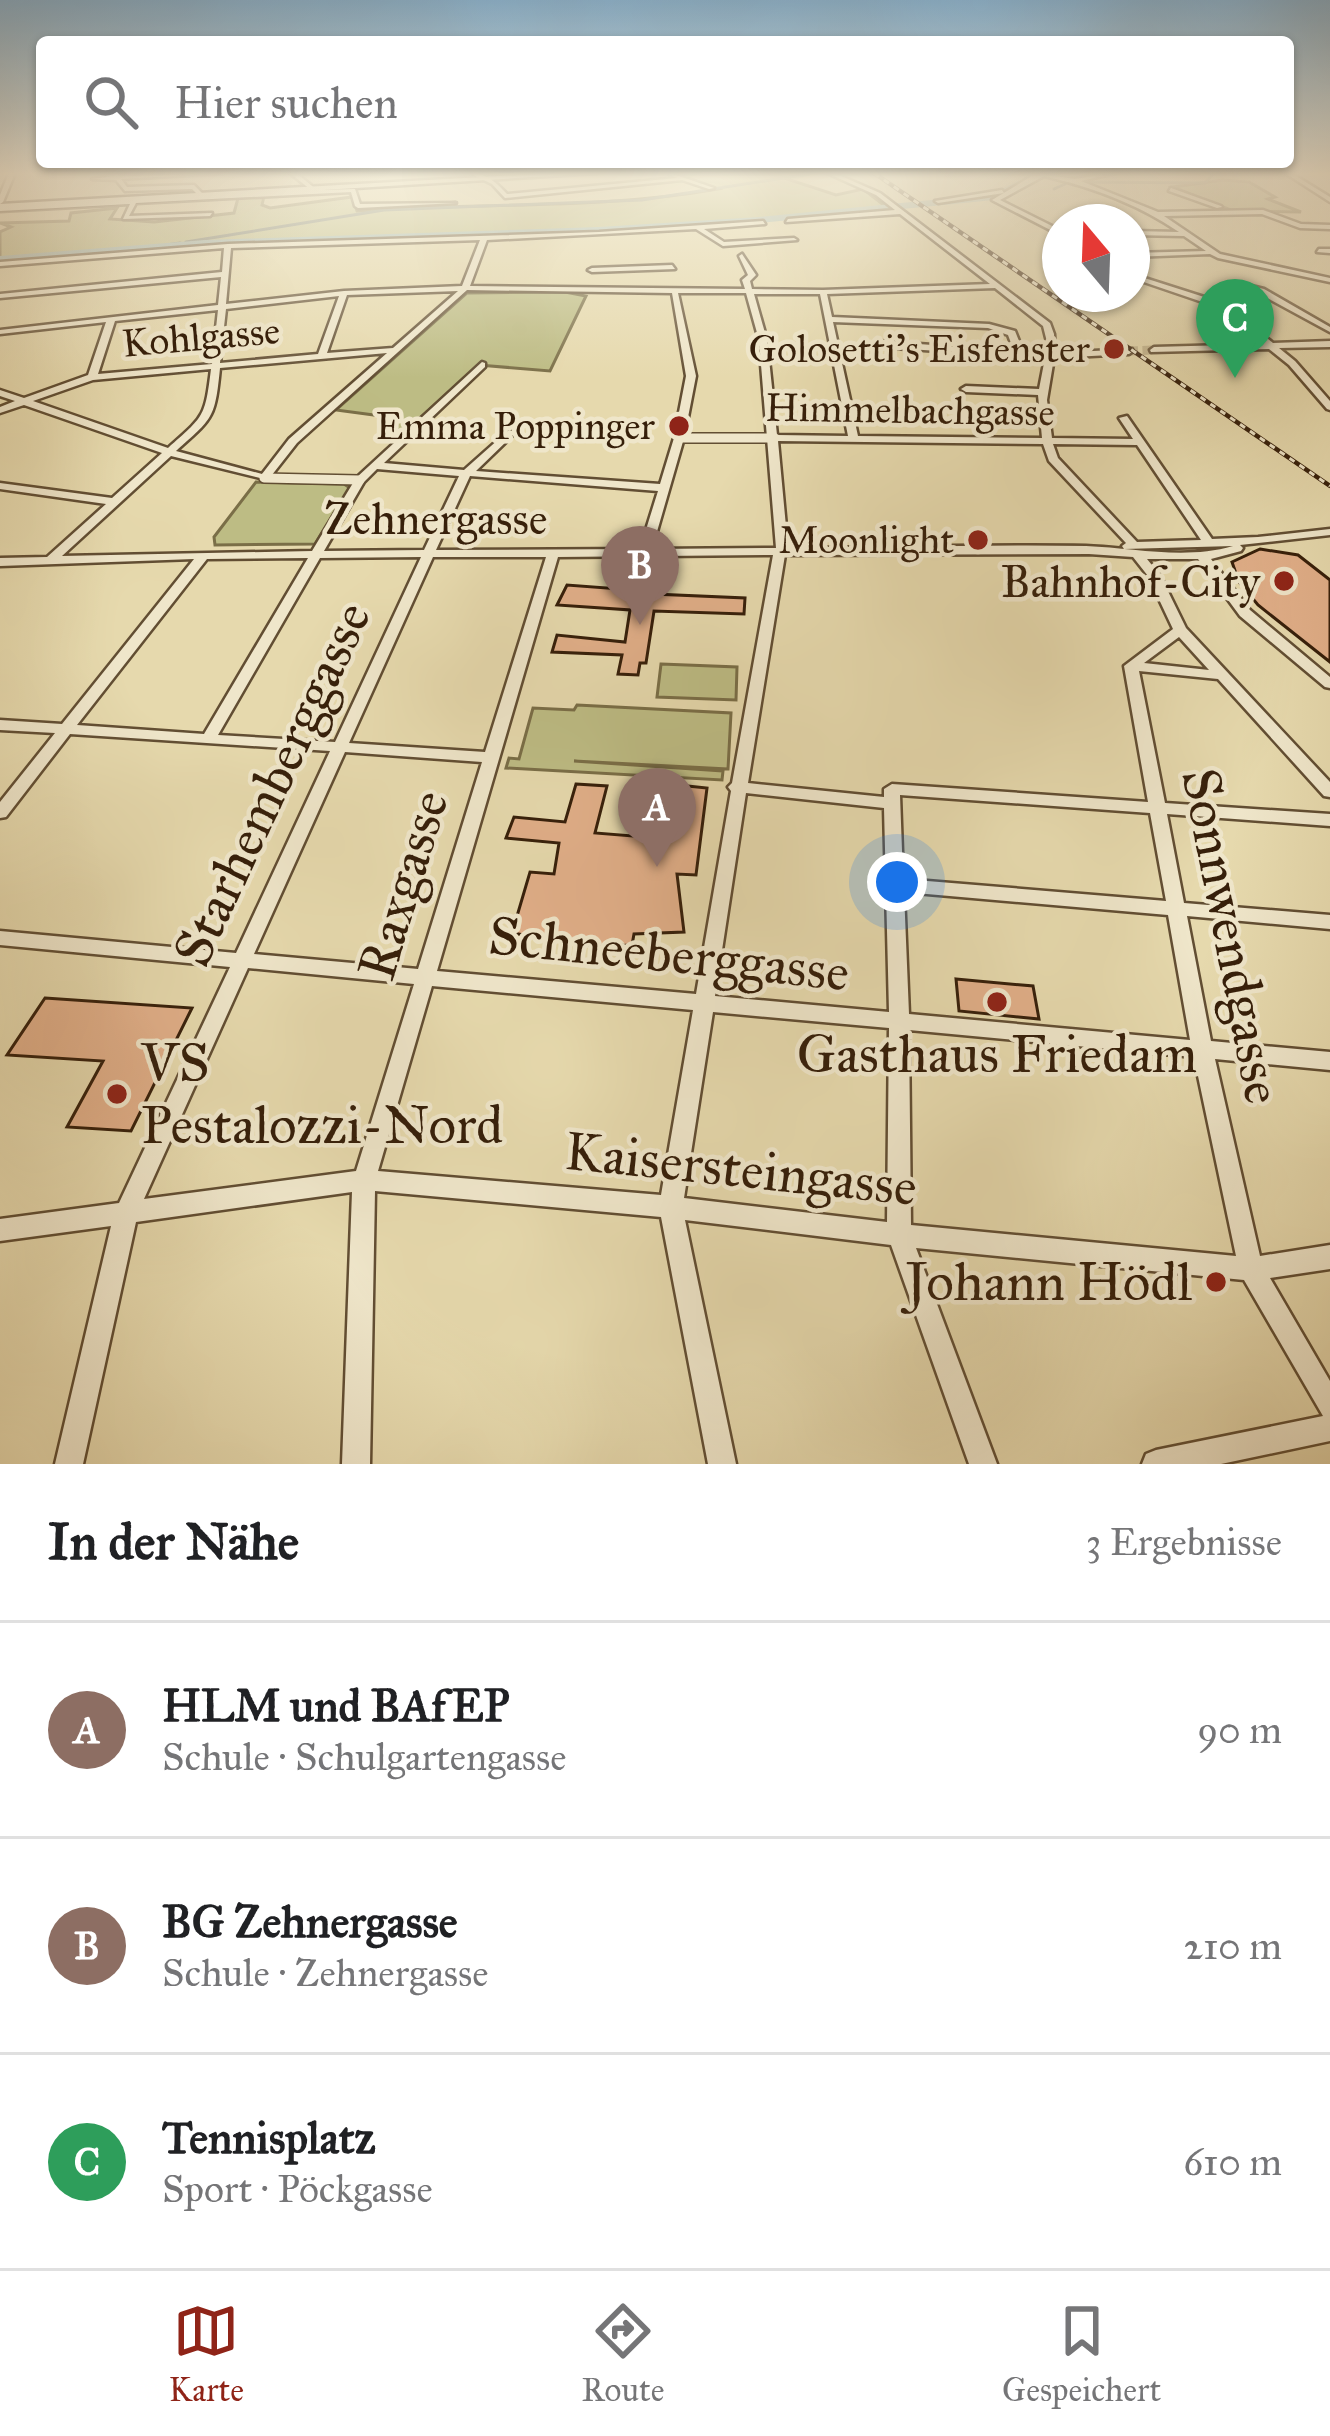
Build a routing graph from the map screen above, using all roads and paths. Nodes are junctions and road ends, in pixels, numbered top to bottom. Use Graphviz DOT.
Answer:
graph roads {
  1 [pos="378,241"];
  2 [pos="483,241"];
  3 [pos="598,241"];
  4 [pos="719,241"];
  5 [pos="771,241"];
  6 [pos="939,241"];
  7 [pos="1194,241"];
  8 [pos="228,246"];
  9 [pos="1319,251"];
  10 [pos="1330,251"];
  11 [pos="1210,253"];
  12 [pos="1150,255"];
  13 [pos="742,256"];
  14 [pos="0,264"];
  15 [pos="672,267"];
  16 [pos="592,270"];
  17 [pos="226,274"];
  18 [pos="1330,280"];
  19 [pos="1150,282"];
  20 [pos="1239,285"];
  21 [pos="999,286"];
  22 [pos="465,288"];
  23 [pos="587,291"];
  24 [pos="823,292"];
  25 [pos="344,293"];
  26 [pos="746,293"];
  27 [pos="675,294"];
  28 [pos="0,296"];
  29 [pos="223,307"];
  30 [pos="829,319"];
  31 [pos="112,320"];
  32 [pos="1330,330"];
  33 [pos="0,332"];
  34 [pos="878,344"];
  35 [pos="1330,344"];
  36 [pos="1269,346"];
  37 [pos="394,350"];
  38 [pos="1154,350"];
  39 [pos="1129,351"];
  40 [pos="1019,353"];
  41 [pos="322,356"];
  42 [pos="1051,356"];
  43 [pos="217,365"];
  44 [pos="482,365"];
  45 [pos="92,376"];
  46 [pos="966,389"];
  47 [pos="1042,392"];
  48 [pos="0,393"];
  49 [pos="18,400"];
  50 [pos="1330,406"];
  51 [pos="0,410"];
  52 [pos="1124,418"];
  53 [pos="509,433"];
  54 [pos="679,438"];
  55 [pos="775,438"];
  56 [pos="854,439"];
  57 [pos="1046,441"];
  58 [pos="1141,442"];
  59 [pos="171,453"];
  60 [pos="375,466"];
  61 [pos="465,475"];
  62 [pos="264,478"];
  63 [pos="360,480"];
  64 [pos="0,486"];
  65 [pos="663,488"];
  66 [pos="116,502"];
  67 [pos="1330,532"];
  68 [pos="1212,549"];
  69 [pos="1138,551"];
  70 [pos="553,553"];
  71 [pos="318,554"];
  72 [pos="432,554"];
  73 [pos="645,554"];
  74 [pos="779,554"];
  75 [pos="204,555"];
  76 [pos="51,560"];
  77 [pos="0,562"];
  78 [pos="1180,630"];
  79 [pos="1131,666"];
  80 [pos="1218,675"];
  81 [pos="1330,684"];
  82 [pos="0,725"];
  83 [pos="68,729"];
  84 [pos="208,739"];
  85 [pos="342,748"];
  86 [pos="488,758"];
  87 [pos="736,787"];
  88 [pos="1330,793"];
  89 [pos="892,796"];
  90 [pos="1160,808"];
  91 [pos="0,813"];
  92 [pos="1330,820"];
  93 [pos="894,885"];
  94 [pos="1176,908"];
  95 [pos="1330,922"];
  96 [pos="0,938"];
  97 [pos="244,961"];
  98 [pos="422,975"];
  99 [pos="705,1004"];
  100 [pos="899,1022"];
  101 [pos="1202,1048"];
  102 [pos="1330,1061"];
  103 [pos="364,1180"];
  104 [pos="671,1207"];
  105 [pos="125,1213"];
  106 [pos="0,1230"];
  107 [pos="899,1235"];
  108 [pos="1330,1257"];
  109 [pos="1251,1269"];
  110 [pos="1330,1406"];
  111 [pos="1330,1428"];
  112 [pos="69,1464"];
  113 [pos="356,1464"];
  114 [pos="722,1464"];
  115 [pos="982,1464"];
  116 [pos="1156,1464"];
  1 -- 8 [label="street"];
  2 -- 22 [label="street"];
  3 -- 16 [label="street"];
  4 -- 5 [label="street"];
  6 -- 21 [label="street"];
  7 -- 11 [label="street"];
  8 -- 14 [label="street"];
  8 -- 17 [label="street"];
  9 -- 10 [label="street"];
  11 -- 12 [label="street"];
  11 -- 18 [label="street"];
  13 -- 26 [label="street"];
  15 -- 16 [label="street"];
  16 -- 23 [label="street"];
  17 -- 28 [label="street"];
  17 -- 29 [label="street"];
  19 -- 36 [label="street"];
  20 -- 32 [label="street"];
  21 -- 24 [label="street"];
  21 -- 42 [label="street"];
  22 -- 23 [label="street"];
  22 -- 25 [label="street"];
  22 -- 37 [label="street"];
  23 -- 27 [label="street"];
  24 -- 26 [label="street"];
  24 -- 30 [label="street"];
  25 -- 29 [label="street"];
  25 -- 41 [label="street"];
  26 -- 27 [label="street"];
  26 -- 55 [label="street"];
  27 -- 54 [label="street"];
  29 -- 31 [label="street"];
  29 -- 43 [label="street"];
  30 -- 40 [label="street"];
  30 -- 56 [label="street"];
  31 -- 33 [label="street"];
  31 -- 45 [label="street"];
  34 -- 40 [label="street"];
  35 -- 36 [label="street"];
  36 -- 38 [label="street"];
  36 -- 50 [label="street"];
  37 -- 41 [label="street, Kohlgasse"];
  37 -- 62 [label="street"];
  39 -- 42 [label="street"];
  40 -- 42 [label="street"];
  41 -- 43 [label="street, Kohlgasse"];
  42 -- 47 [label="street"];
  43 -- 45 [label="street, Kohlgasse"];
  43 -- 59 [label="street"];
  44 -- 60 [label="street"];
  45 -- 49 [label="street, Kohlgasse"];
  46 -- 47 [label="street"];
  47 -- 57 [label="street"];
  48 -- 49 [label="street"];
  49 -- 51 [label="street, Kohlgasse"];
  49 -- 59 [label="street"];
  52 -- 58 [label="street"];
  53 -- 61 [label="street"];
  54 -- 55 [label="street, Himmelbachgasse"];
  54 -- 65 [label="street"];
  55 -- 56 [label="street, Himmelbachgasse"];
  55 -- 74 [label="street"];
  56 -- 57 [label="street, Himmelbachgasse"];
  57 -- 58 [label="street, Himmelbachgasse"];
  57 -- 69 [label="street"];
  58 -- 68 [label="street"];
  59 -- 62 [label="street"];
  59 -- 66 [label="street"];
  60 -- 61 [label="street"];
  60 -- 63 [label="street"];
  61 -- 65 [label="street"];
  61 -- 72 [label="street, Starhemberggasse"];
  62 -- 63 [label="street"];
  63 -- 71 [label="street"];
  64 -- 66 [label="street"];
  65 -- 73 [label="street"];
  66 -- 76 [label="street"];
  67 -- 68 [label="street"];
  68 -- 69 [label="street"];
  68 -- 69 [label="street"];
  68 -- 81 [label="street"];
  69 -- 74 [label="street, Zehnergasse"];
  69 -- 78 [label="street"];
  70 -- 72 [label="street, Zehnergasse"];
  70 -- 73 [label="street, Zehnergasse"];
  70 -- 86 [label="street, Raxgasse"];
  71 -- 72 [label="street, Zehnergasse"];
  71 -- 75 [label="street, Zehnergasse"];
  71 -- 84 [label="street"];
  72 -- 85 [label="street, Starhemberggasse"];
  73 -- 74 [label="street, Zehnergasse"];
  74 -- 87 [label="street"];
  75 -- 76 [label="street, Zehnergasse"];
  75 -- 83 [label="street"];
  76 -- 77 [label="street, Zehnergasse"];
  78 -- 79 [label="street"];
  78 -- 80 [label="street"];
  79 -- 80 [label="street"];
  79 -- 90 [label="street, Sonnwendgasse"];
  80 -- 88 [label="street"];
  82 -- 83 [label="street"];
  83 -- 84 [label="street"];
  83 -- 91 [label="street"];
  84 -- 85 [label="street"];
  85 -- 86 [label="street"];
  85 -- 97 [label="street, Starhemberggasse"];
  86 -- 98 [label="street, Raxgasse"];
  87 -- 89 [label="street"];
  87 -- 99 [label="street"];
  89 -- 90 [label="street"];
  89 -- 93 [label="street"];
  90 -- 92 [label="street"];
  90 -- 94 [label="street, Sonnwendgasse"];
  93 -- 94 [label="street"];
  93 -- 100 [label="street"];
  94 -- 95 [label="street"];
  94 -- 101 [label="street, Sonnwendgasse"];
  96 -- 97 [label="street, Schneeberggasse"];
  97 -- 98 [label="street, Schneeberggasse"];
  97 -- 105 [label="street, Starhemberggasse"];
  98 -- 99 [label="street, Schneeberggasse"];
  98 -- 103 [label="street, Raxgasse"];
  99 -- 100 [label="street, Schneeberggasse"];
  99 -- 104 [label="street"];
  100 -- 101 [label="street, Schneeberggasse"];
  100 -- 107 [label="street"];
  101 -- 102 [label="street, Schneeberggasse"];
  101 -- 109 [label="street, Sonnwendgasse"];
  103 -- 104 [label="street, Kaisersteingasse"];
  103 -- 105 [label="street, Kaisersteingasse"];
  103 -- 113 [label="street, Raxgasse"];
  104 -- 107 [label="street, Kaisersteingasse"];
  104 -- 114 [label="street"];
  105 -- 106 [label="street, Kaisersteingasse"];
  105 -- 112 [label="street, Starhemberggasse"];
  107 -- 109 [label="street, Kaisersteingasse"];
  107 -- 115 [label="street"];
  108 -- 109 [label="street, Kaisersteingasse"];
  109 -- 110 [label="street, Sonnwendgasse"];
  111 -- 116 [label="street"];
}
